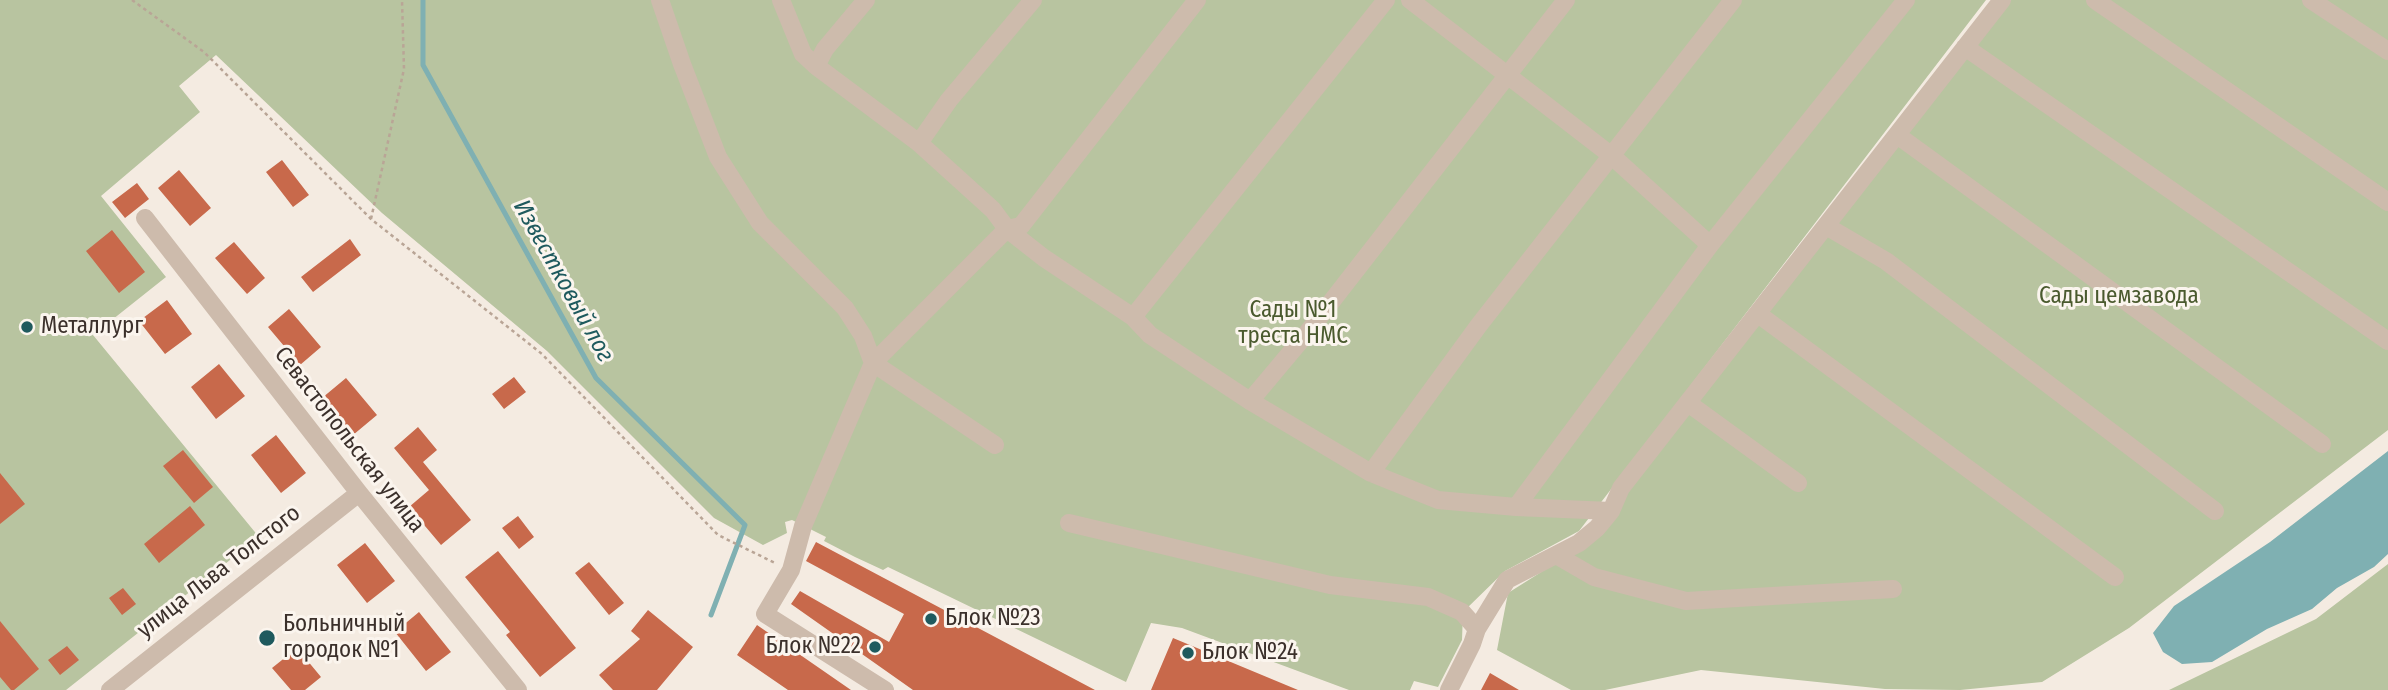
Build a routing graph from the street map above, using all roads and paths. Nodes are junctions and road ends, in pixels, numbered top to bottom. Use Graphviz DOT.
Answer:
graph roads {
  1 [pos="132,0"];
  2 [pos="402,0"];
  3 [pos="660,0"];
  4 [pos="780,0"];
  5 [pos="866,0"];
  6 [pos="1033,0"];
  7 [pos="1197,0"];
  8 [pos="1386,0"];
  9 [pos="1410,0"];
  10 [pos="1566,0"];
  11 [pos="1733,0"];
  12 [pos="1906,0"];
  13 [pos="2002,0"];
  14 [pos="2095,0"];
  15 [pos="2311,0"];
  16 [pos="1965,47"];
  17 [pos="2388,51"];
  18 [pos="816,66"];
  19 [pos="1507,76"];
  20 [pos="1897,135"];
  21 [pos="919,143"];
  22 [pos="1612,156"];
  23 [pos="2388,202"];
  24 [pos="145,218"];
  25 [pos="371,219"];
  26 [pos="1826,226"];
  27 [pos="1007,229"];
  28 [pos="1710,245"];
  29 [pos="1758,314"];
  30 [pos="1133,317"];
  31 [pos="2388,341"];
  32 [pos="873,363"];
  33 [pos="1250,401"];
  34 [pos="1688,403"];
  35 [pos="2322,444"];
  36 [pos="995,445"];
  37 [pos="1371,473"];
  38 [pos="1798,483"];
  39 [pos="359,493"];
  40 [pos="1516,507"];
  41 [pos="1611,511"];
  42 [pos="2215,511"];
  43 [pos="1069,523"];
  44 [pos="759,555"];
  45 [pos="1556,555"];
  46 [pos="2115,577"];
  47 [pos="1893,589"];
  48 [pos="1478,629"];
  49 [pos="110,690"];
  50 [pos="518,690"];
  51 [pos="885,690"];
  52 [pos="1449,690"];
  1 -- 25 [label="path"];
  2 -- 25 [label="path"];
  3 -- 32 [label="street"];
  4 -- 18 [label="street"];
  5 -- 18 [label="street"];
  6 -- 21 [label="street"];
  7 -- 27 [label="street"];
  8 -- 30 [label="street"];
  9 -- 19 [label="street"];
  10 -- 19 [label="street"];
  11 -- 22 [label="street"];
  12 -- 28 [label="street"];
  13 -- 16 [label="street"];
  14 -- 23 [label="street"];
  15 -- 17 [label="street"];
  16 -- 20 [label="street"];
  16 -- 31 [label="street"];
  18 -- 21 [label="street"];
  19 -- 22 [label="street"];
  19 -- 33 [label="street"];
  20 -- 26 [label="street"];
  20 -- 35 [label="street"];
  21 -- 27 [label="street"];
  22 -- 28 [label="street"];
  22 -- 37 [label="street"];
  24 -- 39 [label="street, Севастопольская улица"];
  25 -- 44 [label="path"];
  26 -- 29 [label="street"];
  26 -- 42 [label="street"];
  27 -- 30 [label="street"];
  27 -- 32 [label="street"];
  28 -- 40 [label="street"];
  29 -- 34 [label="street"];
  29 -- 46 [label="street"];
  30 -- 33 [label="street"];
  32 -- 36 [label="street"];
  32 -- 51 [label="street"];
  33 -- 37 [label="street"];
  34 -- 38 [label="street"];
  34 -- 41 [label="street"];
  37 -- 40 [label="street"];
  39 -- 49 [label="street, улица Льва Толстого"];
  39 -- 50 [label="street, Севастопольская улица"];
  40 -- 41 [label="street"];
  41 -- 45 [label="street"];
  43 -- 48 [label="street"];
  45 -- 47 [label="street"];
  45 -- 48 [label="street"];
  48 -- 52 [label="street"];
}
